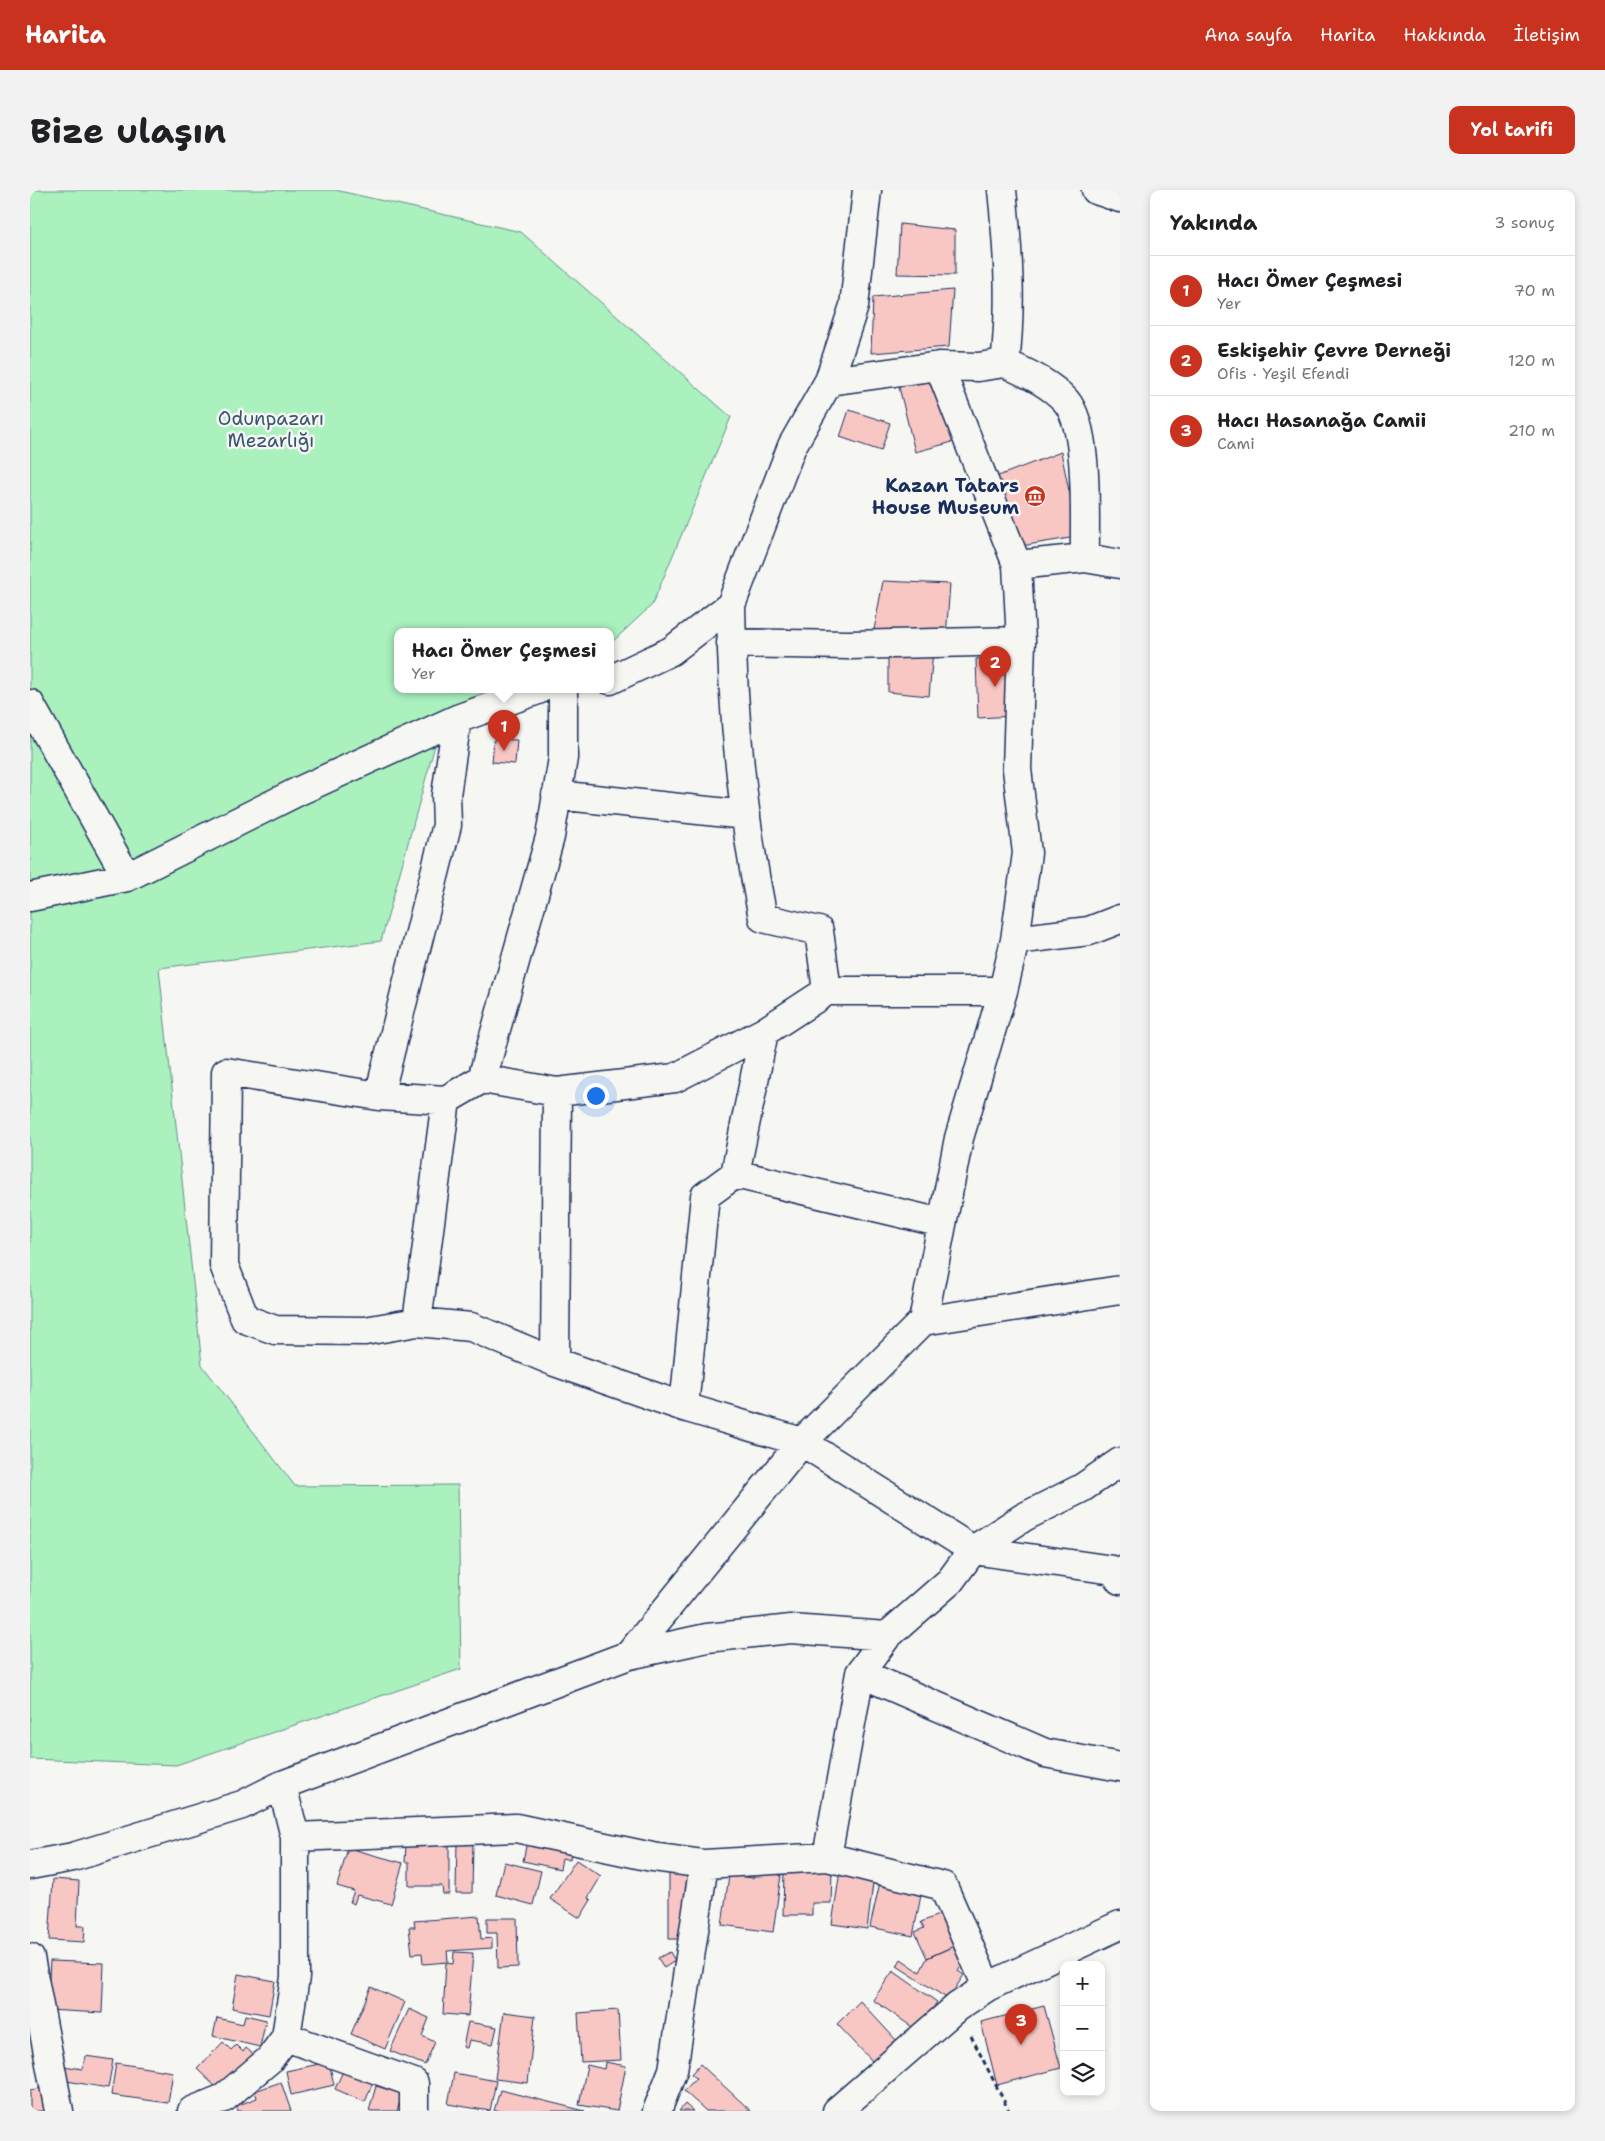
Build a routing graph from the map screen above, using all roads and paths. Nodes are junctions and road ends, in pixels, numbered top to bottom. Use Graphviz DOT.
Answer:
graph roads {
  1 [pos="867,190"];
  2 [pos="1002,190"];
  3 [pos="1096,190"];
  4 [pos="1120,198"];
  5 [pos="1005,363"];
  6 [pos="939,366"];
  7 [pos="829,381"];
  8 [pos="1085,558"];
  9 [pos="1120,564"];
  10 [pos="1017,565"];
  11 [pos="731,605"];
  12 [pos="1021,641"];
  13 [pos="731,643"];
  14 [pos="614,678"];
  15 [pos="530,693"];
  16 [pos="563,693"];
  17 [pos="30,704"];
  18 [pos="457,719"];
  19 [pos="556,795"];
  20 [pos="746,814"];
  21 [pos="127,877"];
  22 [pos="30,897"];
  23 [pos="1120,919"];
  24 [pos="1014,940"];
  25 [pos="828,991"];
  26 [pos="1003,991"];
  27 [pos="764,1032"];
  28 [pos="482,1080"];
  29 [pos="557,1092"];
  30 [pos="380,1096"];
  31 [pos="446,1100"];
  32 [pos="735,1174"];
  33 [pos="942,1223"];
  34 [pos="1120,1290"];
  35 [pos="923,1321"];
  36 [pos="417,1322"];
  37 [pos="555,1362"];
  38 [pos="684,1407"];
  39 [pos="802,1442"];
  40 [pos="1120,1462"];
  41 [pos="973,1550"];
  42 [pos="1120,1580"];
  43 [pos="887,1636"];
  44 [pos="629,1654"];
  45 [pos="860,1673"];
  46 [pos="1120,1767"];
  47 [pos="282,1786"];
  48 [pos="296,1836"];
  49 [pos="827,1857"];
  50 [pos="30,1864"];
  51 [pos="704,1864"];
  52 [pos="1120,1925"];
  53 [pos="30,1958"];
  54 [pos="988,1987"];
  55 [pos="957,2007"];
  56 [pos="286,2037"];
  57 [pos="59,2111"];
  58 [pos="192,2111"];
  59 [pos="414,2111"];
  60 [pos="657,2111"];
  61 [pos="837,2111"];
  62 [pos="1009,2111"];
  1 -- 7 [label="street"];
  2 -- 5 [label="street"];
  3 -- 4 [label="street"];
  5 -- 6 [label="street"];
  5 -- 8 [label="street"];
  6 -- 7 [label="street"];
  6 -- 10 [label="street"];
  7 -- 11 [label="street"];
  8 -- 9 [label="street"];
  8 -- 10 [label="street"];
  10 -- 12 [label="street"];
  11 -- 13 [label="street"];
  11 -- 14 [label="street"];
  12 -- 13 [label="street"];
  12 -- 24 [label="street"];
  13 -- 20 [label="street"];
  15 -- 18 [label="street"];
  16 -- 19 [label="street"];
  17 -- 21 [label="street"];
  18 -- 21 [label="street"];
  18 -- 30 [label="street"];
  19 -- 20 [label="street"];
  19 -- 28 [label="street"];
  20 -- 25 [label="street"];
  21 -- 22 [label="street"];
  23 -- 24 [label="street"];
  24 -- 26 [label="street"];
  25 -- 26 [label="street"];
  25 -- 27 [label="street"];
  26 -- 33 [label="street"];
  27 -- 29 [label="street"];
  27 -- 32 [label="street"];
  28 -- 29 [label="street"];
  28 -- 31 [label="street"];
  29 -- 37 [label="street"];
  30 -- 31 [label="street"];
  30 -- 36 [label="street"];
  31 -- 36 [label="street"];
  32 -- 33 [label="street"];
  32 -- 38 [label="street"];
  33 -- 35 [label="street"];
  34 -- 35 [label="street"];
  35 -- 39 [label="street"];
  36 -- 37 [label="street"];
  37 -- 38 [label="street"];
  38 -- 39 [label="street"];
  39 -- 41 [label="street"];
  39 -- 44 [label="street"];
  40 -- 41 [label="street"];
  41 -- 42 [label="street"];
  41 -- 43 [label="street"];
  43 -- 44 [label="street"];
  43 -- 45 [label="street"];
  44 -- 47 [label="street"];
  45 -- 46 [label="street"];
  45 -- 49 [label="street"];
  47 -- 48 [label="street"];
  47 -- 50 [label="street"];
  48 -- 51 [label="street"];
  48 -- 56 [label="street"];
  49 -- 51 [label="street"];
  49 -- 54 [label="street"];
  51 -- 60 [label="street"];
  52 -- 54 [label="street"];
  53 -- 57 [label="street"];
  54 -- 55 [label="street"];
  55 -- 61 [label="street"];
  55 -- 62 [label="path"];
  56 -- 58 [label="street"];
  56 -- 59 [label="street"];
}
